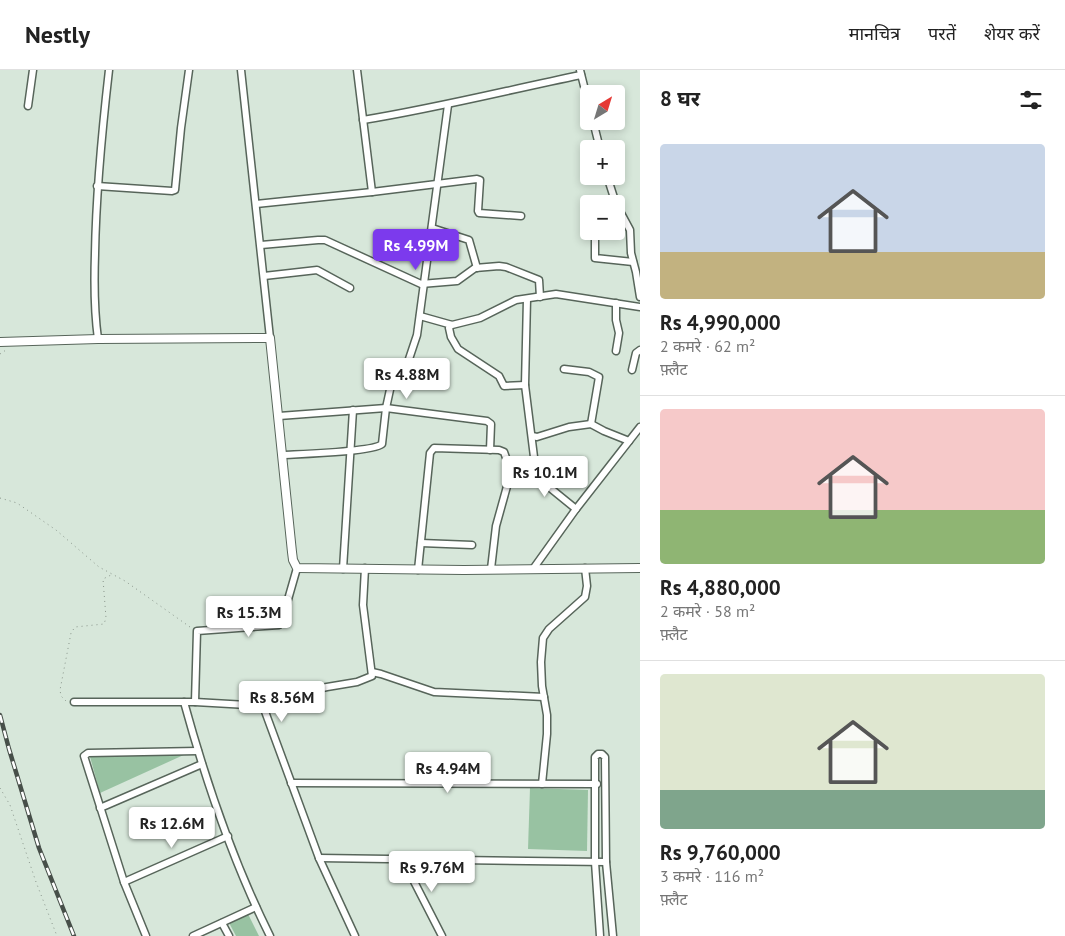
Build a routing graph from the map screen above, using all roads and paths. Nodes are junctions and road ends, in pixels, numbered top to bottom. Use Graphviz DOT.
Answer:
graph roads {
  1 [pos="33,70"];
  2 [pos="109,70"];
  3 [pos="189,70"];
  4 [pos="241,70"];
  5 [pos="358,70"];
  6 [pos="580,73"];
  7 [pos="448,105"];
  8 [pos="28,106"];
  9 [pos="364,120"];
  10 [pos="438,183"];
  11 [pos="97,186"];
  12 [pos="372,192"];
  13 [pos="256,204"];
  14 [pos="521,216"];
  15 [pos="625,221"];
  16 [pos="432,228"];
  17 [pos="595,240"];
  18 [pos="261,245"];
  19 [pos="633,262"];
  20 [pos="477,268"];
  21 [pos="264,276"];
  22 [pos="424,284"];
  23 [pos="350,288"];
  24 [pos="540,297"];
  25 [pos="640,297"];
  26 [pos="527,299"];
  27 [pos="616,302"];
  28 [pos="640,306"];
  29 [pos="420,316"];
  30 [pos="451,325"];
  31 [pos="270,338"];
  32 [pos="98,339"];
  33 [pos="0,342"];
  34 [pos="640,350"];
  35 [pos="616,351"];
  36 [pos="564,369"];
  37 [pos="632,370"];
  38 [pos="525,385"];
  39 [pos="386,408"];
  40 [pos="353,410"];
  41 [pos="279,416"];
  42 [pos="592,424"];
  43 [pos="640,427"];
  44 [pos="532,436"];
  45 [pos="629,441"];
  46 [pos="350,450"];
  47 [pos="490,450"];
  48 [pos="283,455"];
  49 [pos="528,470"];
  50 [pos="511,472"];
  51 [pos="0,498"];
  52 [pos="576,509"];
  53 [pos="420,543"];
  54 [pos="472,545"];
  55 [pos="297,568"];
  56 [pos="343,568"];
  57 [pos="365,568"];
  58 [pos="585,568"];
  59 [pos="640,568"];
  60 [pos="491,569"];
  61 [pos="533,569"];
  62 [pos="418,570"];
  63 [pos="112,575"];
  64 [pos="198,631"];
  65 [pos="372,672"];
  66 [pos="544,697"];
  67 [pos="74,702"];
  68 [pos="184,702"];
  69 [pos="195,702"];
  70 [pos="263,706"];
  71 [pos="198,751"];
  72 [pos="202,764"];
  73 [pos="291,783"];
  74 [pos="542,784"];
  75 [pos="596,784"];
  76 [pos="605,785"];
  77 [pos="0,788"];
  78 [pos="100,808"];
  79 [pos="228,836"];
  80 [pos="318,858"];
  81 [pos="404,860"];
  82 [pos="595,862"];
  83 [pos="606,862"];
  84 [pos="124,882"];
  85 [pos="256,907"];
  86 [pos="222,923"];
  87 [pos="57,936"];
  88 [pos="146,936"];
  89 [pos="193,936"];
  90 [pos="229,936"];
  91 [pos="270,936"];
  92 [pos="355,936"];
  93 [pos="442,936"];
  94 [pos="448,936"];
  95 [pos="600,936"];
  96 [pos="613,936"];
  1 -- 8 [label="street"];
  2 -- 11 [label="street"];
  3 -- 11 [label="street"];
  4 -- 13 [label="street"];
  5 -- 9 [label="street"];
  6 -- 7 [label="street"];
  7 -- 9 [label="street"];
  7 -- 10 [label="street"];
  9 -- 12 [label="street"];
  10 -- 12 [label="street"];
  10 -- 14 [label="street"];
  10 -- 16 [label="street"];
  11 -- 32 [label="street"];
  12 -- 13 [label="street"];
  13 -- 18 [label="street"];
  15 -- 19 [label="street"];
  16 -- 20 [label="street"];
  16 -- 22 [label="street"];
  17 -- 19 [label="street"];
  18 -- 21 [label="street"];
  18 -- 22 [label="street"];
  19 -- 25 [label="street"];
  20 -- 22 [label="street"];
  20 -- 24 [label="street"];
  21 -- 23 [label="street"];
  21 -- 31 [label="street"];
  22 -- 29 [label="street"];
  24 -- 26 [label="street"];
  24 -- 27 [label="street"];
  26 -- 30 [label="street"];
  26 -- 38 [label="street"];
  27 -- 28 [label="street"];
  27 -- 35 [label="street"];
  29 -- 30 [label="street"];
  29 -- 39 [label="street"];
  30 -- 38 [label="street"];
  31 -- 32 [label="street"];
  31 -- 41 [label="street"];
  32 -- 33 [label="street"];
  34 -- 37 [label="street"];
  36 -- 42 [label="street"];
  38 -- 44 [label="street"];
  39 -- 40 [label="street"];
  39 -- 46 [label="street"];
  39 -- 47 [label="street"];
  40 -- 41 [label="street"];
  40 -- 46 [label="street"];
  41 -- 48 [label="street"];
  42 -- 44 [label="street"];
  42 -- 45 [label="street"];
  43 -- 45 [label="street"];
  44 -- 49 [label="street"];
  45 -- 52 [label="street"];
  46 -- 48 [label="street"];
  46 -- 56 [label="street"];
  47 -- 50 [label="street"];
  47 -- 53 [label="street"];
  48 -- 55 [label="street"];
  49 -- 50 [label="street"];
  49 -- 52 [label="street"];
  50 -- 60 [label="street"];
  51 -- 63 [label="path"];
  52 -- 61 [label="street"];
  53 -- 54 [label="street"];
  53 -- 62 [label="street"];
  55 -- 56 [label="street"];
  55 -- 64 [label="street"];
  56 -- 57 [label="street"];
  57 -- 62 [label="street"];
  57 -- 65 [label="street"];
  58 -- 59 [label="street"];
  58 -- 61 [label="street"];
  58 -- 66 [label="street"];
  60 -- 61 [label="street"];
  60 -- 62 [label="street"];
  63 -- 64 [label="path"];
  63 -- 67 [label="path"];
  64 -- 69 [label="street"];
  65 -- 66 [label="street"];
  65 -- 70 [label="street"];
  66 -- 74 [label="street"];
  67 -- 68 [label="street"];
  68 -- 69 [label="street"];
  68 -- 71 [label="street"];
  69 -- 70 [label="street"];
  70 -- 73 [label="street"];
  71 -- 72 [label="street"];
  71 -- 78 [label="street"];
  72 -- 78 [label="street"];
  72 -- 79 [label="street"];
  73 -- 74 [label="street"];
  73 -- 80 [label="street"];
  74 -- 75 [label="street"];
  75 -- 76 [label="street"];
  75 -- 76 [label="street"];
  75 -- 82 [label="street"];
  76 -- 83 [label="street"];
  77 -- 87 [label="path"];
  78 -- 84 [label="street"];
  79 -- 84 [label="street"];
  79 -- 85 [label="street"];
  80 -- 81 [label="street"];
  80 -- 92 [label="street"];
  81 -- 82 [label="street"];
  81 -- 93 [label="street"];
  82 -- 83 [label="street"];
  82 -- 95 [label="street"];
  83 -- 96 [label="street"];
  84 -- 88 [label="street"];
  85 -- 86 [label="street"];
  85 -- 91 [label="street"];
  86 -- 89 [label="street"];
  86 -- 90 [label="street"];
  93 -- 94 [label="street"];
}
